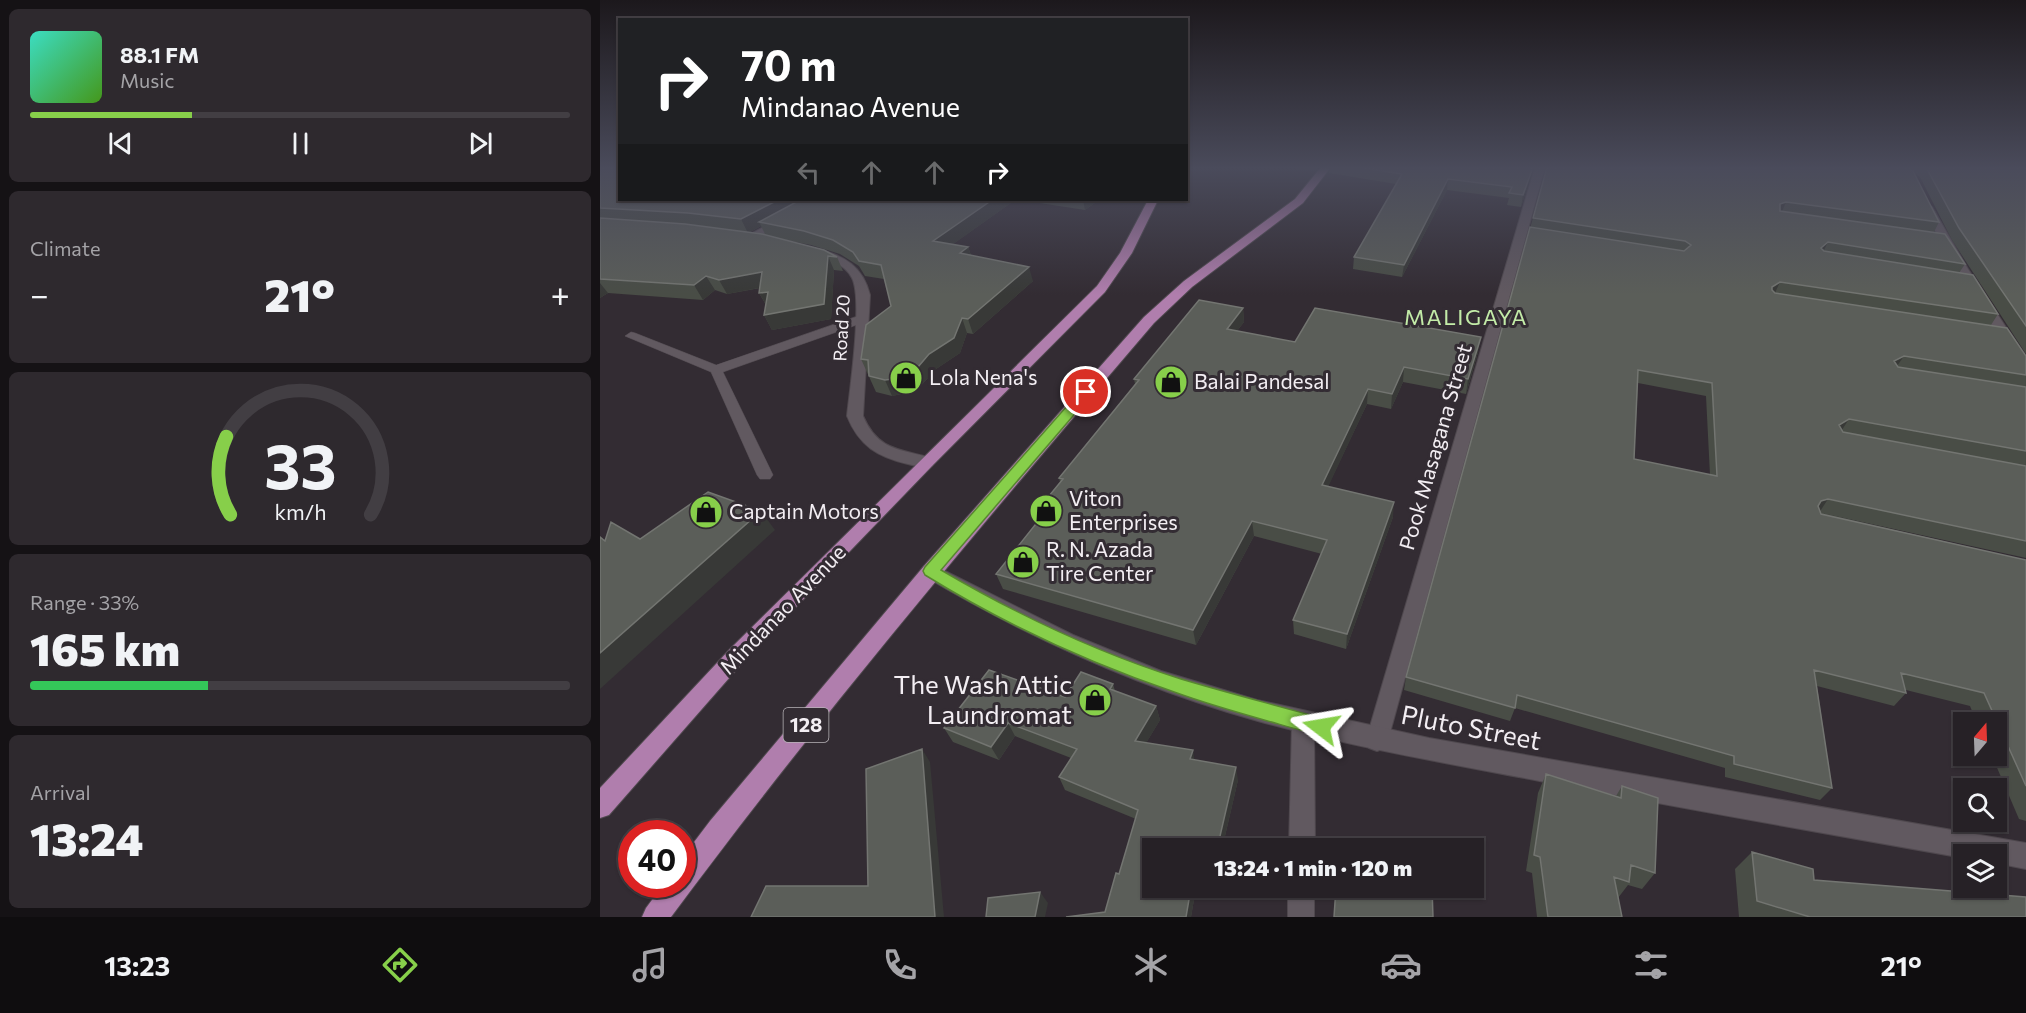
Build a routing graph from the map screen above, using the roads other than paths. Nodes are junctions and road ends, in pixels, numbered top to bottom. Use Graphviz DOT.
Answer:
graph roads {
  1 [pos="800,210"];
  2 [pos="1148,210"];
  3 [pos="1287,210"];
  4 [pos="1530,210"];
  5 [pos="1927,210"];
  6 [pos="766,243"];
  7 [pos="805,250"];
  8 [pos="861,319"];
  9 [pos="1981,332"];
  10 [pos="2004,335"];
  11 [pos="631,336"];
  12 [pos="2026,369"];
  13 [pos="716,370"];
  14 [pos="926,462"];
  15 [pos="765,476"];
  16 [pos="931,571"];
  17 [pos="1303,723"];
  18 [pos="1377,740"];
  19 [pos="600,806"];
  20 [pos="1302,838"];
  21 [pos="2026,856"];
  22 [pos="696,861"];
  23 [pos="669,898"];
  24 [pos="1301,898"];
  25 [pos="655,917"];
  26 [pos="1301,917"];
  1 -- 6 [label="street"];
  2 -- 14 [label="main road, Mindanao Avenue"];
  3 -- 16 [label="main road, 128"];
  4 -- 18 [label="street, Pook Masagana Street"];
  5 -- 10 [label="street"];
  7 -- 8 [label="street, Road 20"];
  8 -- 13 [label="lane"];
  8 -- 14 [label="street, Road 20"];
  9 -- 10 [label="lane"];
  10 -- 12 [label="street"];
  11 -- 13 [label="lane"];
  13 -- 15 [label="lane"];
  14 -- 19 [label="main road, Mindanao Avenue"];
  16 -- 17 [label="street, Pluto Street"];
  16 -- 22 [label="main road, 128"];
  17 -- 18 [label="street, Pluto Street"];
  17 -- 20 [label="street"];
  18 -- 21 [label="street, Pluto Street"];
  23 -- 25 [label="main road"];
  24 -- 26 [label="street"];
}
